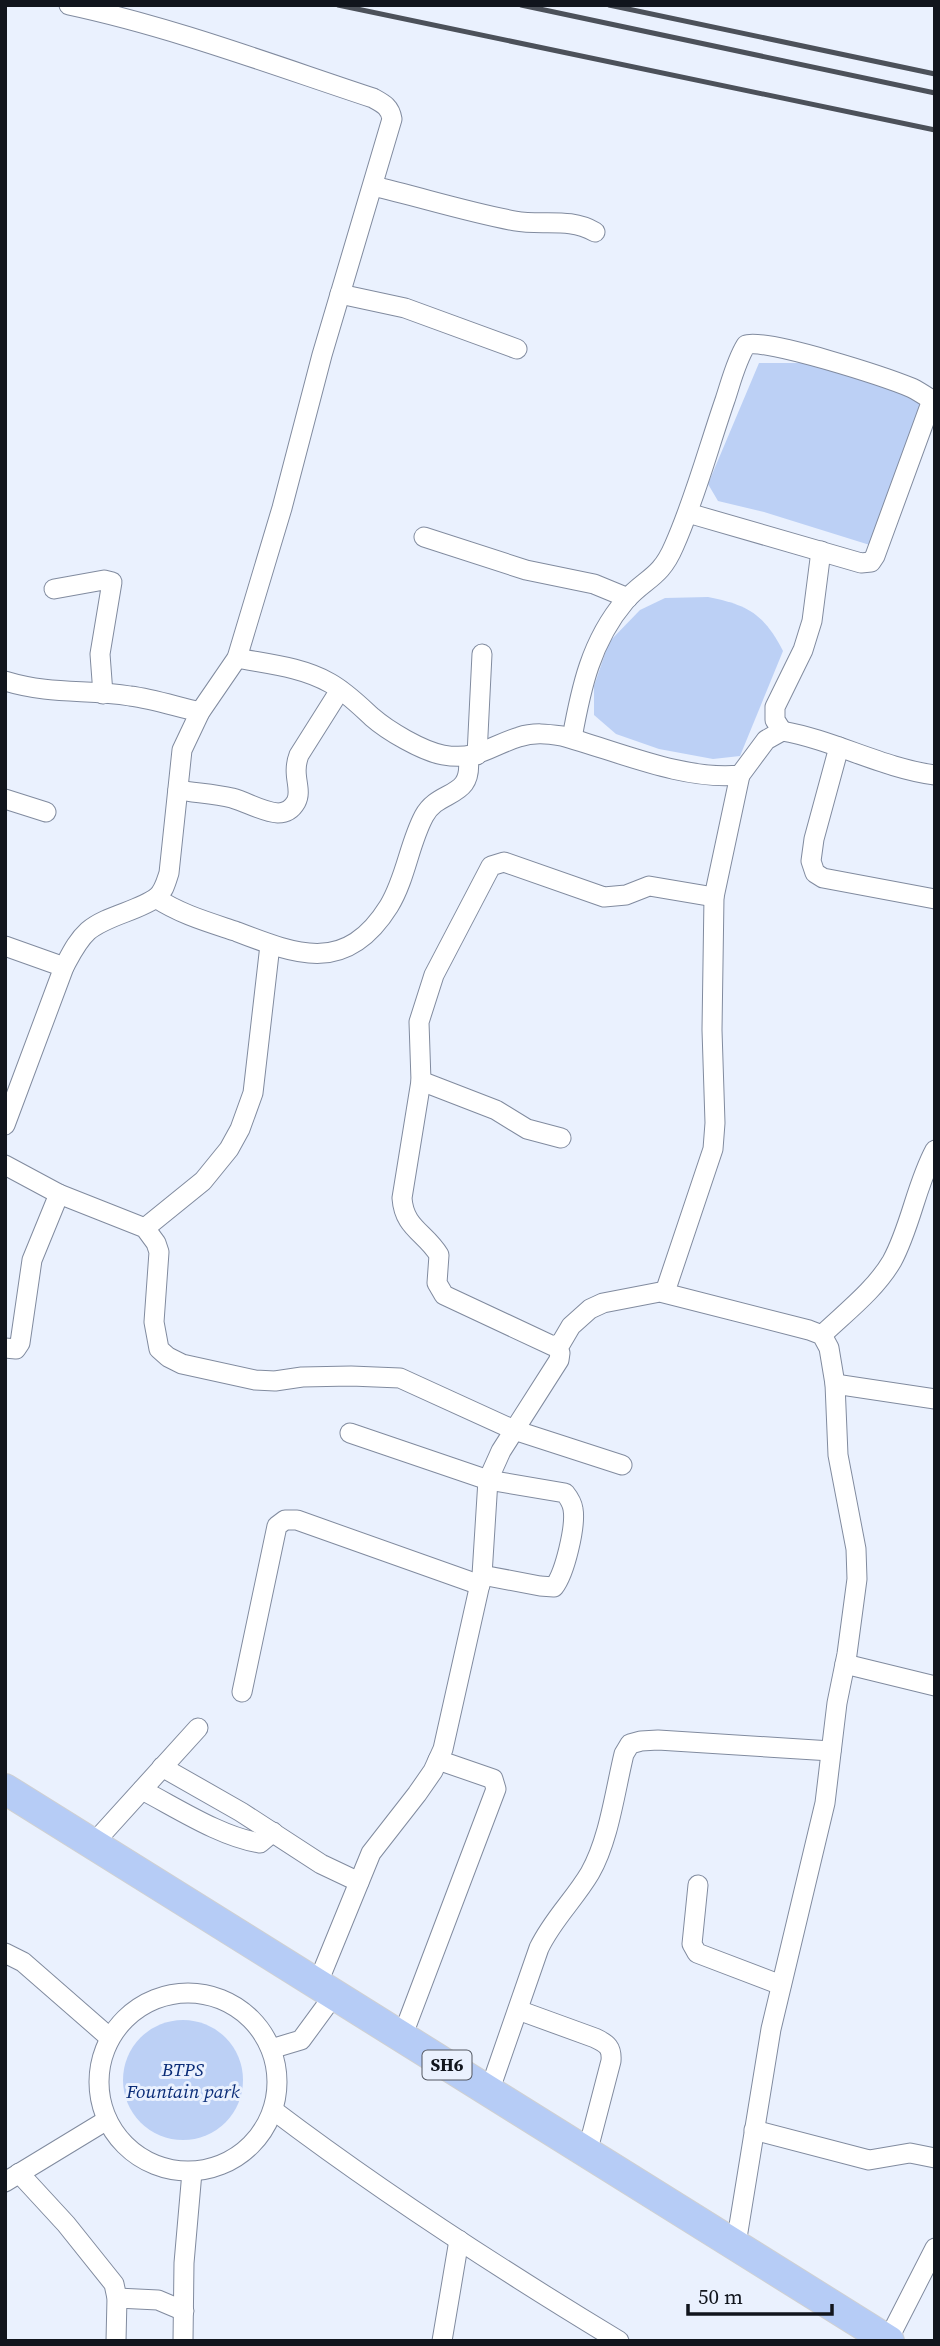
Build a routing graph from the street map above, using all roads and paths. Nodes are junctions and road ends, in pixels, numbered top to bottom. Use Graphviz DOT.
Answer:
graph roads {
  1 [pos="69,5"];
  2 [pos="373,186"];
  3 [pos="595,232"];
  4 [pos="340,294"];
  5 [pos="517,349"];
  6 [pos="933,401"];
  7 [pos="688,513"];
  8 [pos="424,537"];
  9 [pos="821,551"];
  10 [pos="54,589"];
  11 [pos="628,598"];
  12 [pos="482,654"];
  13 [pos="237,658"];
  14 [pos="5,681"];
  15 [pos="340,690"];
  16 [pos="103,694"];
  17 [pos="200,712"];
  18 [pos="782,731"];
  19 [pos="572,738"];
  20 [pos="839,747"];
  21 [pos="472,756"];
  22 [pos="740,775"];
  23 [pos="935,775"];
  24 [pos="178,790"];
  25 [pos="5,799"];
  26 [pos="46,812"];
  27 [pos="714,897"];
  28 [pos="156,898"];
  29 [pos="935,898"];
  30 [pos="270,944"];
  31 [pos="5,946"];
  32 [pos="64,967"];
  33 [pos="421,1081"];
  34 [pos="5,1125"];
  35 [pos="561,1138"];
  36 [pos="935,1150"];
  37 [pos="5,1165"];
  38 [pos="59,1194"];
  39 [pos="145,1228"];
  40 [pos="665,1292"];
  41 [pos="822,1335"];
  42 [pos="557,1345"];
  43 [pos="5,1348"];
  44 [pos="835,1384"];
  45 [pos="935,1399"];
  46 [pos="514,1430"];
  47 [pos="350,1433"];
  48 [pos="622,1465"];
  49 [pos="488,1480"];
  50 [pos="481,1580"];
  51 [pos="845,1664"];
  52 [pos="935,1686"];
  53 [pos="242,1692"];
  54 [pos="198,1728"];
  55 [pos="831,1751"];
  56 [pos="438,1760"];
  57 [pos="162,1767"];
  58 [pos="5,1789"];
  59 [pos="142,1790"];
  60 [pos="273,1832"];
  61 [pos="92,1845"];
  62 [pos="359,1882"];
  63 [pos="698,1885"];
  64 [pos="5,1953"];
  65 [pos="781,1985"];
  66 [pos="326,1990"];
  67 [pos="518,2010"];
  68 [pos="402,2036"];
  69 [pos="110,2038"];
  70 [pos="271,2049"];
  71 [pos="489,2092"];
  72 [pos="273,2110"];
  73 [pos="107,2120"];
  74 [pos="754,2130"];
  75 [pos="587,2153"];
  76 [pos="935,2158"];
  77 [pos="192,2172"];
  78 [pos="12,2178"];
  79 [pos="459,2240"];
  80 [pos="736,2244"];
  81 [pos="935,2248"];
  82 [pos="117,2298"];
  83 [pos="184,2311"];
  84 [pos="889,2340"];
  85 [pos="116,2341"];
  86 [pos="183,2341"];
  87 [pos="442,2341"];
  88 [pos="619,2341"];
  1 -- 2 [label="street"];
  2 -- 3 [label="street"];
  2 -- 4 [label="street"];
  4 -- 5 [label="street"];
  4 -- 13 [label="street"];
  6 -- 7 [label="street"];
  6 -- 9 [label="street"];
  7 -- 9 [label="street"];
  7 -- 11 [label="street"];
  8 -- 11 [label="street"];
  9 -- 18 [label="street"];
  10 -- 16 [label="street"];
  11 -- 19 [label="street"];
  12 -- 21 [label="street"];
  13 -- 15 [label="street"];
  13 -- 17 [label="street"];
  14 -- 16 [label="street"];
  15 -- 21 [label="street"];
  15 -- 24 [label="street"];
  16 -- 17 [label="street"];
  17 -- 24 [label="street"];
  18 -- 20 [label="street"];
  18 -- 22 [label="street"];
  19 -- 21 [label="street"];
  19 -- 22 [label="street"];
  20 -- 23 [label="street"];
  20 -- 29 [label="street"];
  21 -- 30 [label="street"];
  22 -- 27 [label="street"];
  24 -- 28 [label="street"];
  25 -- 26 [label="street"];
  27 -- 33 [label="street"];
  27 -- 40 [label="street"];
  28 -- 30 [label="street"];
  28 -- 32 [label="street"];
  30 -- 39 [label="street"];
  31 -- 32 [label="street"];
  32 -- 34 [label="street"];
  33 -- 35 [label="street"];
  33 -- 42 [label="street"];
  36 -- 41 [label="street"];
  37 -- 38 [label="street"];
  38 -- 39 [label="street"];
  38 -- 43 [label="street"];
  39 -- 46 [label="street"];
  40 -- 41 [label="street"];
  40 -- 42 [label="street"];
  41 -- 44 [label="street"];
  42 -- 46 [label="street"];
  44 -- 45 [label="street"];
  44 -- 51 [label="street"];
  46 -- 48 [label="street"];
  46 -- 49 [label="street"];
  47 -- 49 [label="street"];
  49 -- 50 [label="street"];
  49 -- 50 [label="street"];
  50 -- 53 [label="street"];
  50 -- 56 [label="street"];
  51 -- 52 [label="street"];
  51 -- 55 [label="street"];
  54 -- 57 [label="street"];
  55 -- 65 [label="street"];
  55 -- 67 [label="street"];
  56 -- 62 [label="street"];
  56 -- 68 [label="street"];
  57 -- 59 [label="street"];
  57 -- 60 [label="street"];
  58 -- 61 [label="main road, SH6"];
  59 -- 60 [label="street"];
  59 -- 61 [label="street"];
  60 -- 62 [label="street"];
  61 -- 66 [label="main road, SH6"];
  62 -- 66 [label="street"];
  63 -- 65 [label="street"];
  64 -- 69 [label="street"];
  65 -- 74 [label="street"];
  66 -- 68 [label="main road, SH6"];
  66 -- 70 [label="street"];
  67 -- 71 [label="street"];
  67 -- 75 [label="street"];
  68 -- 71 [label="main road, SH6"];
  69 -- 70 [label="street"];
  69 -- 73 [label="street"];
  70 -- 72 [label="street"];
  71 -- 75 [label="main road, SH6"];
  72 -- 77 [label="street"];
  72 -- 79 [label="street"];
  73 -- 77 [label="street"];
  73 -- 78 [label="street"];
  74 -- 76 [label="street"];
  74 -- 80 [label="street"];
  75 -- 80 [label="main road, SH6"];
  77 -- 83 [label="street"];
  78 -- 82 [label="street"];
  79 -- 87 [label="street"];
  79 -- 88 [label="street"];
  80 -- 84 [label="main road, SH6"];
  81 -- 84 [label="street"];
  82 -- 83 [label="street"];
  82 -- 85 [label="street"];
  83 -- 86 [label="street"];
}
